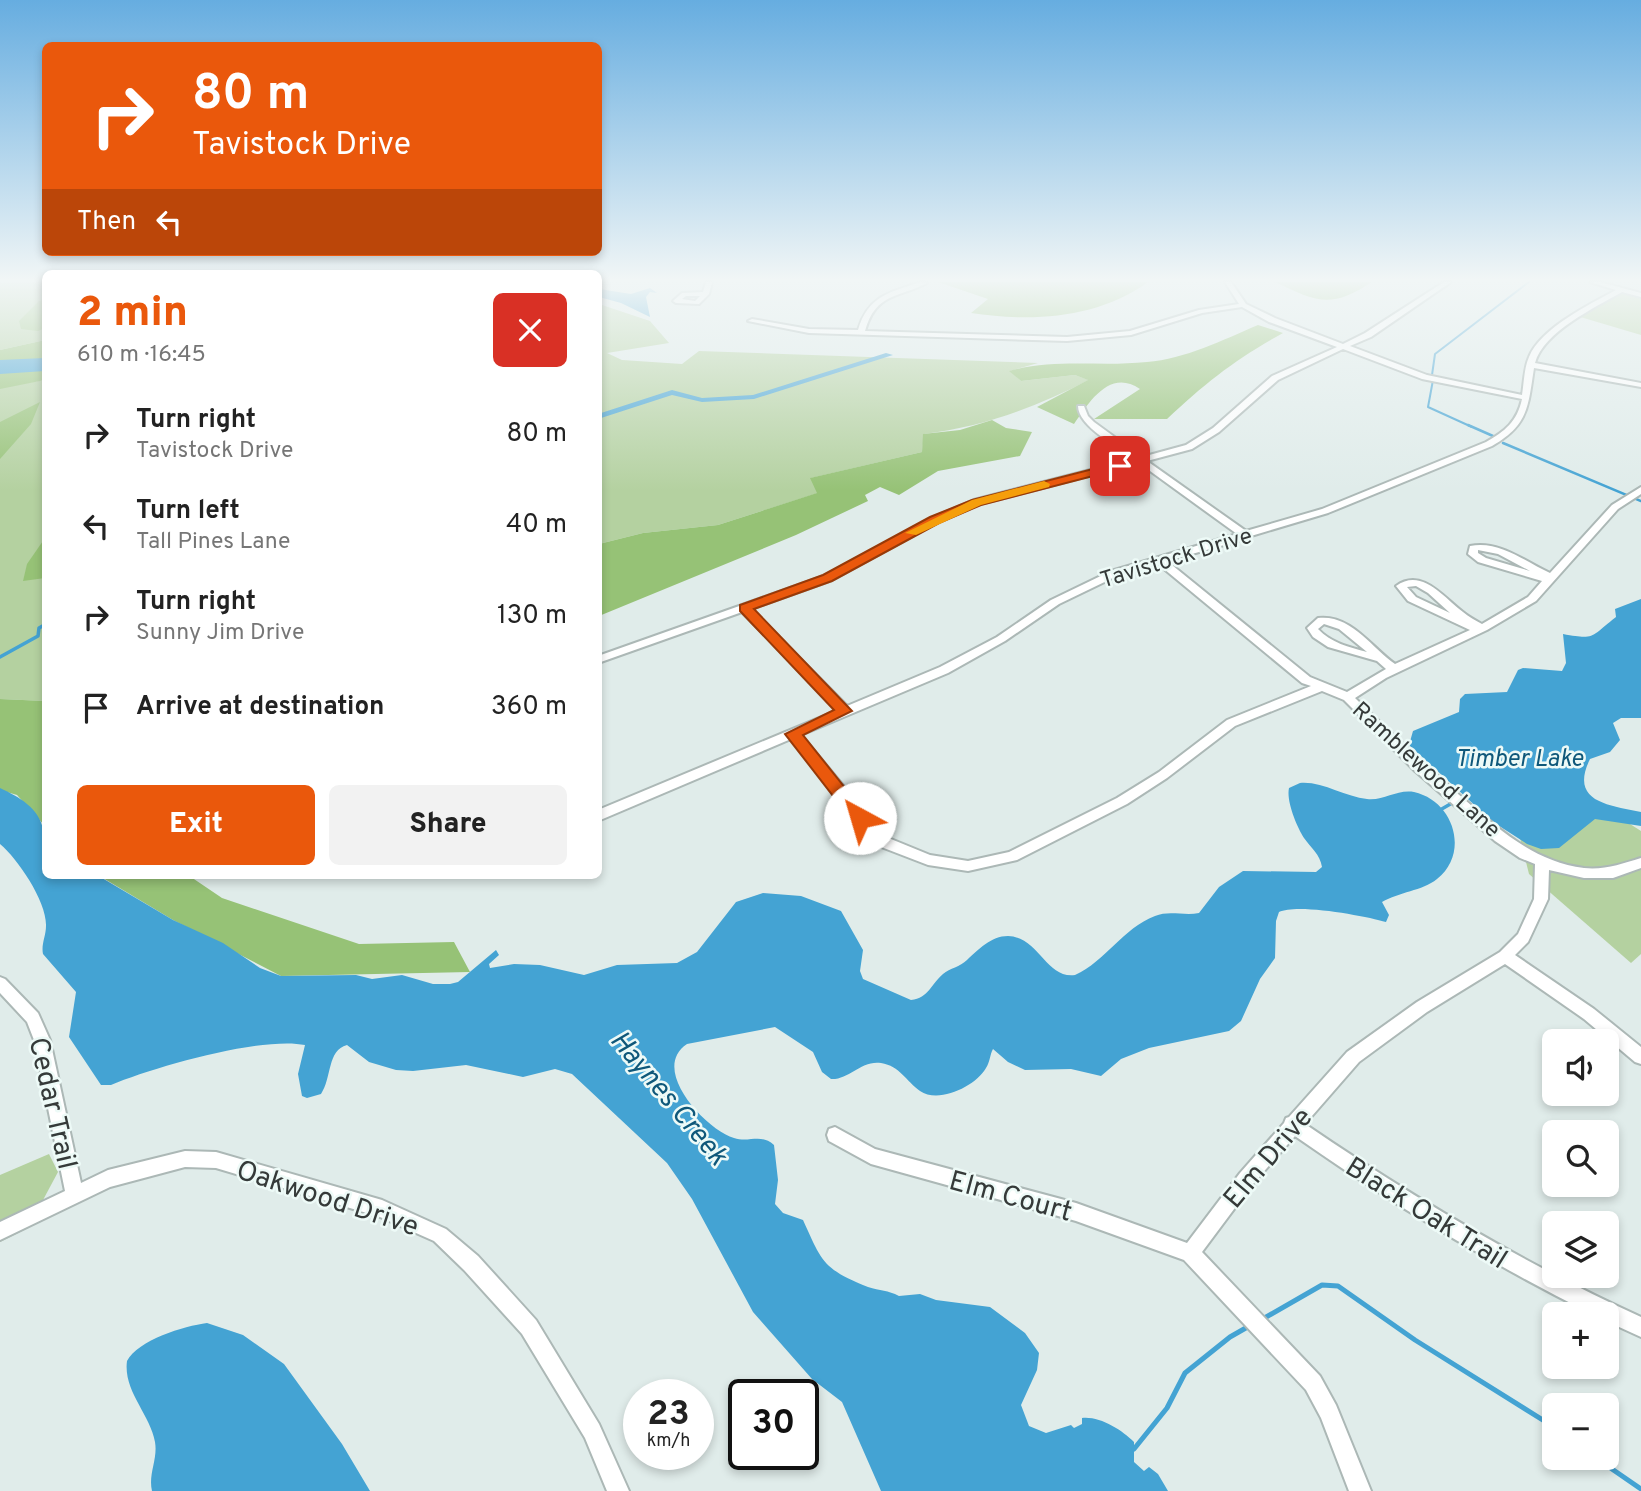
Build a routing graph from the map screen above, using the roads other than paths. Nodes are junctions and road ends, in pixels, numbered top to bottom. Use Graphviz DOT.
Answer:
graph roads {
  1 [pos="1333,352"];
  2 [pos="1356,352"];
  3 [pos="1537,352"];
  4 [pos="1531,365"];
  5 [pos="1641,385"];
  6 [pos="1526,398"];
  7 [pos="1081,408"];
  8 [pos="1142,460"];
  9 [pos="1641,490"];
  10 [pos="1245,536"];
  11 [pos="1161,561"];
  12 [pos="1550,579"];
  13 [pos="744,608"];
  14 [pos="1481,629"];
  15 [pos="1376,658"];
  16 [pos="602,659"];
  17 [pos="1394,669"];
  18 [pos="1320,687"];
  19 [pos="1348,697"];
  20 [pos="845,711"];
  21 [pos="793,734"];
  22 [pos="602,814"];
  23 [pos="1542,862"];
  24 [pos="1641,863"];
  25 [pos="1505,956"];
  26 [pos="0,983"];
  27 [pos="1641,1057"];
  28 [pos="1292,1124"];
  29 [pos="835,1135"];
  30 [pos="74,1194"];
  31 [pos="0,1231"];
  32 [pos="1190,1253"];
  33 [pos="1641,1327"];
  34 [pos="618,1491"];
  35 [pos="1360,1491"];
  1 -- 8 [label="street"];
  2 -- 6 [label="street"];
  3 -- 4 [label="street, Tavistock Drive"];
  4 -- 5 [label="street"];
  4 -- 6 [label="street, Tavistock Drive"];
  6 -- 10 [label="street, Tavistock Drive"];
  7 -- 8 [label="street"];
  8 -- 10 [label="street"];
  8 -- 13 [label="street"];
  9 -- 12 [label="street"];
  10 -- 11 [label="street, Tavistock Drive"];
  11 -- 18 [label="street"];
  11 -- 20 [label="street, Tavistock Drive"];
  12 -- 12 [label="street"];
  12 -- 14 [label="street"];
  13 -- 16 [label="street"];
  13 -- 20 [label="street"];
  14 -- 14 [label="street"];
  14 -- 17 [label="street"];
  15 -- 15 [label="street"];
  15 -- 17 [label="street"];
  17 -- 19 [label="street"];
  18 -- 19 [label="street"];
  18 -- 21 [label="street"];
  19 -- 23 [label="street, Ramblewood Lane"];
  20 -- 21 [label="street, Tavistock Drive"];
  21 -- 22 [label="street, Tavistock Drive"];
  23 -- 24 [label="street, Ramblewood Lane"];
  23 -- 25 [label="street, Elm Drive"];
  25 -- 27 [label="street"];
  25 -- 28 [label="street, Elm Drive"];
  26 -- 30 [label="street, Cedar Trail"];
  28 -- 32 [label="street, Elm Drive"];
  28 -- 33 [label="street, Black Oak Trail"];
  29 -- 32 [label="street, Elm Court"];
  30 -- 31 [label="street, Oakwood Drive"];
  30 -- 34 [label="street, Oakwood Drive"];
  32 -- 35 [label="street"];
}
